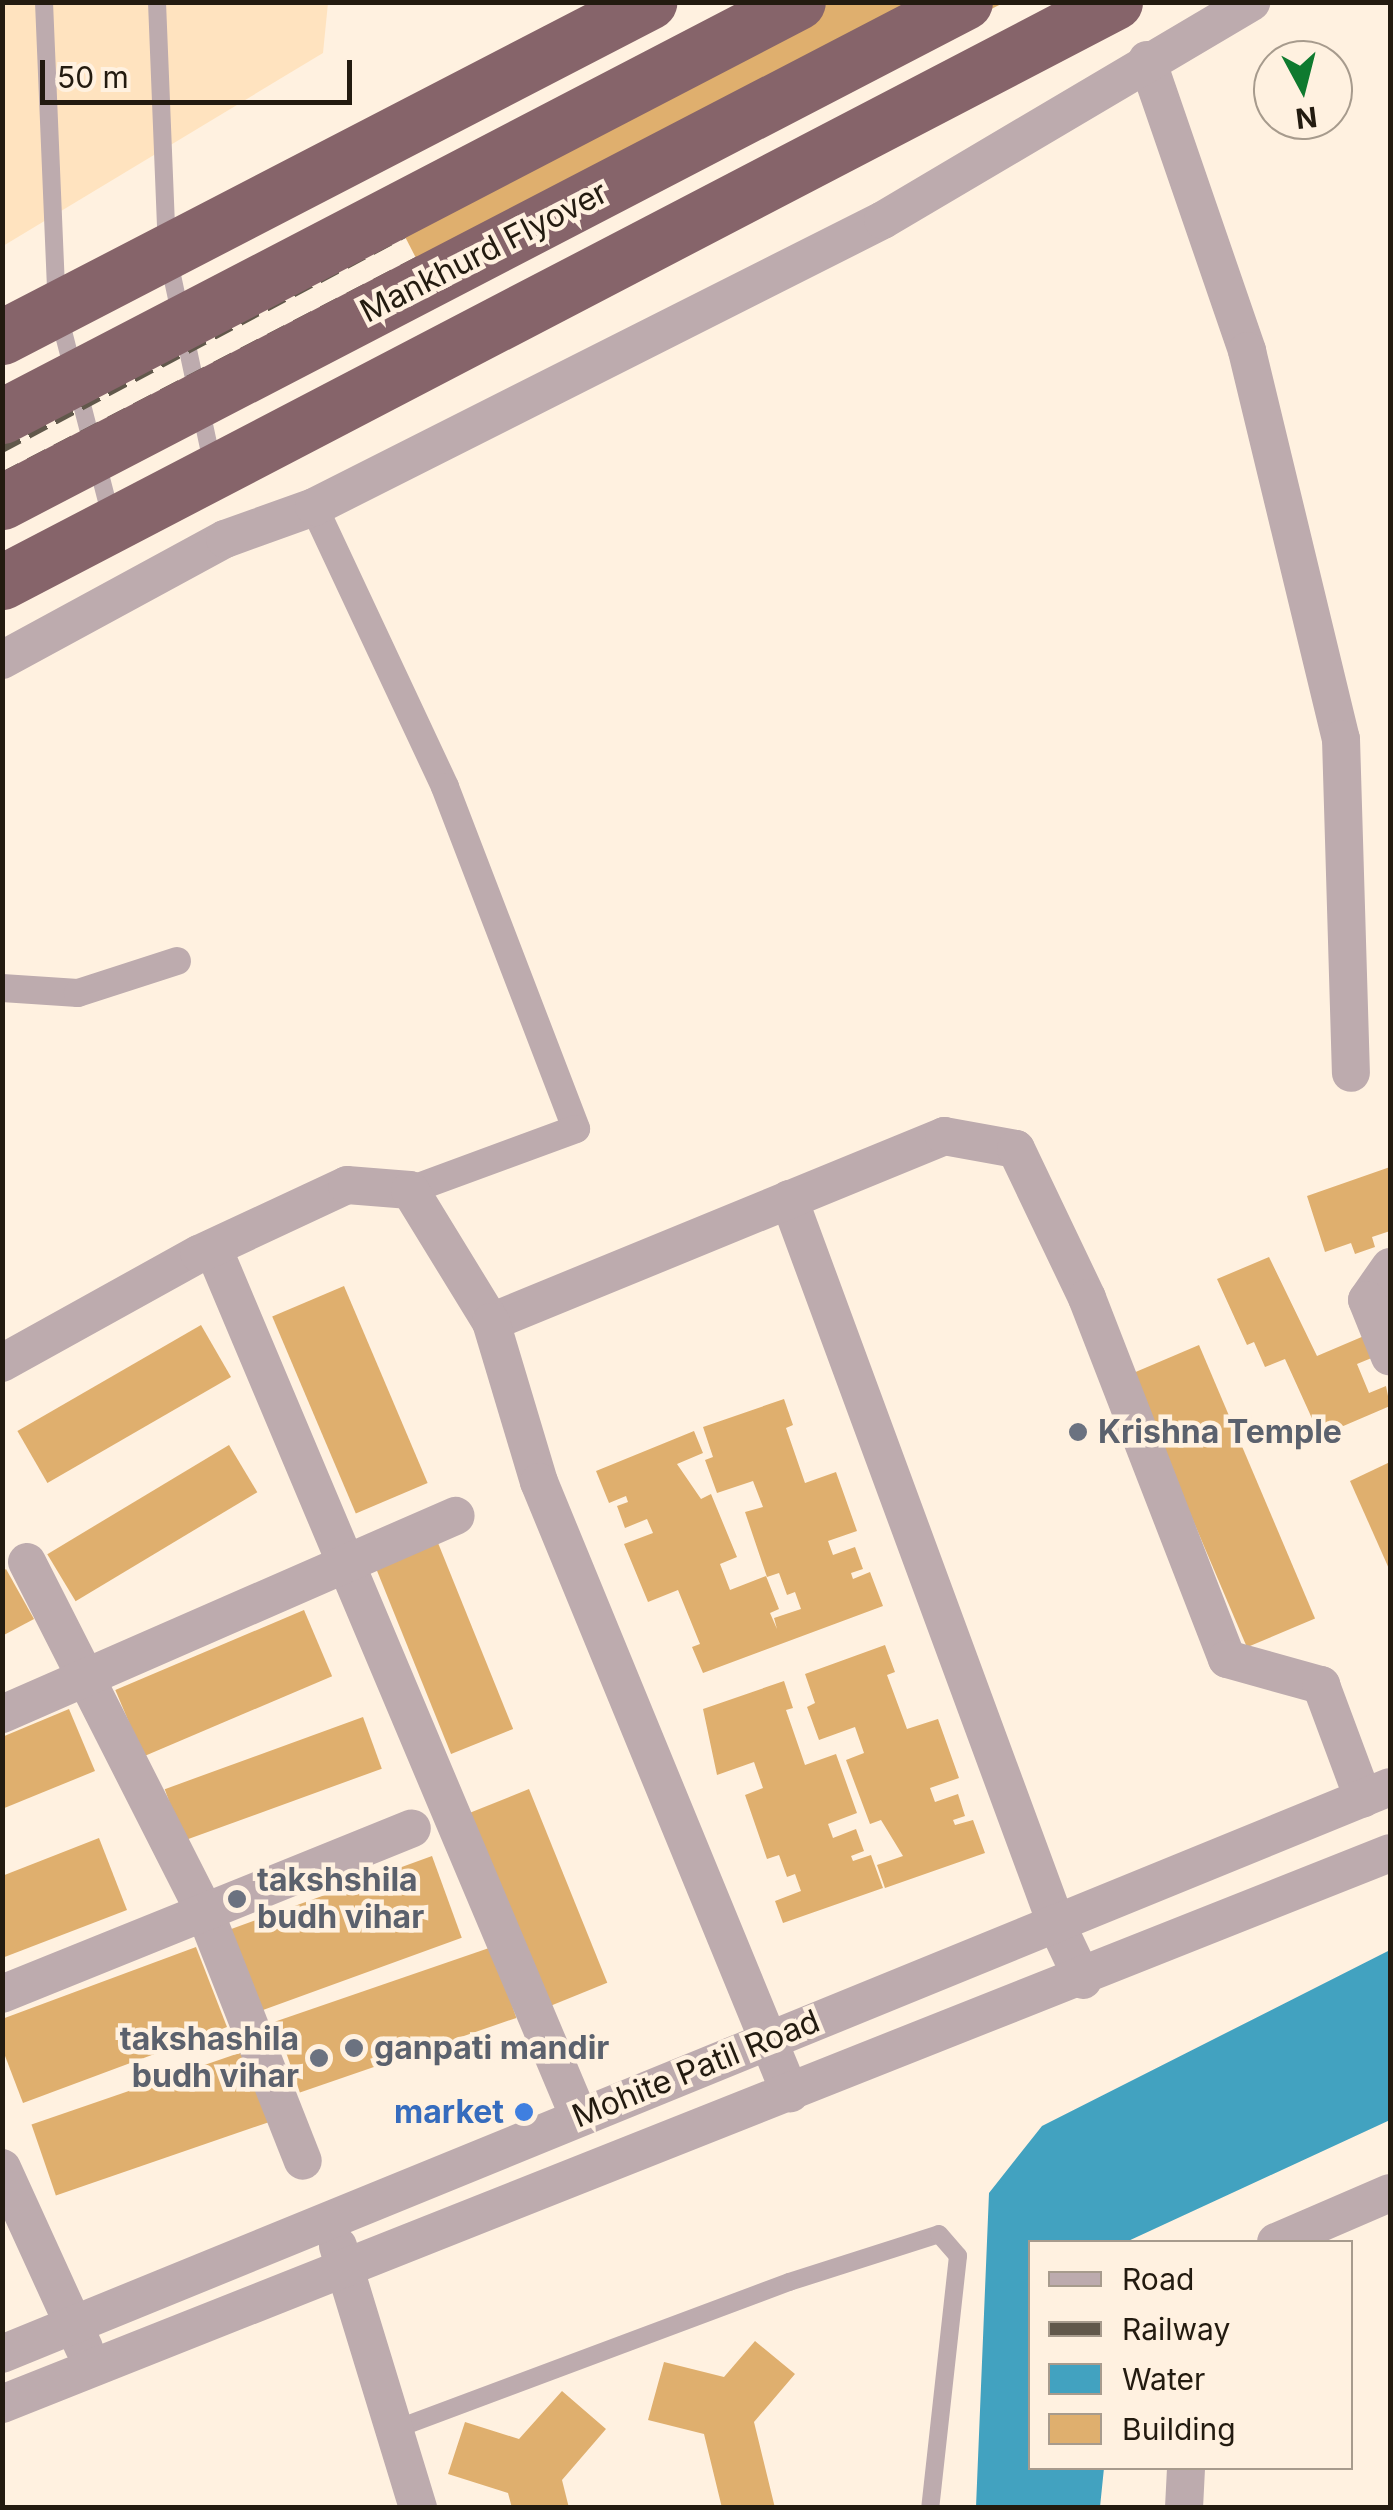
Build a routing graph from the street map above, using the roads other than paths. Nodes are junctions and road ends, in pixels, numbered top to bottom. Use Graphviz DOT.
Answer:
graph roads {
  1 [pos="44,2"];
  2 [pos="156,2"];
  3 [pos="648,2"];
  4 [pos="798,2"];
  5 [pos="965,2"];
  6 [pos="1115,2"];
  7 [pos="1250,2"];
  8 [pos="1146,60"];
  9 [pos="167,252"];
  10 [pos="57,308"];
  11 [pos="2,336"];
  12 [pos="2,416"];
  13 [pos="214,472"];
  14 [pos="2,502"];
  15 [pos="314,507"];
  16 [pos="114,526"];
  17 [pos="225,539"];
  18 [pos="2,582"];
  19 [pos="2,660"];
  20 [pos="177,961"];
  21 [pos="2,988"];
  22 [pos="1351,1073"];
  23 [pos="410,1190"];
  24 [pos="789,1200"];
  25 [pos="213,1248"];
  26 [pos="1390,1267"];
  27 [pos="491,1322"];
  28 [pos="1390,1357"];
  29 [pos="2,1363"];
  30 [pos="456,1516"];
  31 [pos="27,1562"];
  32 [pos="349,1564"];
  33 [pos="86,1678"];
  34 [pos="2,1714"];
  35 [pos="1377,1792"];
  36 [pos="412,1828"];
  37 [pos="1390,1853"];
  38 [pos="1180,1872"];
  39 [pos="206,1915"];
  40 [pos="1056,1923"];
  41 [pos="1205,1930"];
  42 [pos="1082,1980"];
  43 [pos="2,1994"];
  44 [pos="765,2042"];
  45 [pos="790,2093"];
  46 [pos="579,2117"];
  47 [pos="303,2161"];
  48 [pos="2,2168"];
  49 [pos="1390,2193"];
  50 [pos="330,2220"];
  51 [pos="1281,2240"];
  52 [pos="346,2270"];
  53 [pos="71,2326"];
  54 [pos="2,2354"];
  55 [pos="94,2366"];
  56 [pos="2,2404"];
  57 [pos="396,2429"];
  58 [pos="1186,2470"];
  59 [pos="418,2508"];
  60 [pos="930,2508"];
  61 [pos="1184,2508"];
  1 -- 10 [label="lane"];
  2 -- 9 [label="lane"];
  3 -- 9 [label="highway"];
  4 -- 12 [label="highway, bridge"];
  5 -- 14 [label="highway, Mankhurd Flyover, bridge"];
  6 -- 13 [label="highway"];
  7 -- 8 [label="street"];
  8 -- 15 [label="street"];
  8 -- 22 [label="street"];
  9 -- 10 [label="highway"];
  9 -- 13 [label="lane"];
  10 -- 11 [label="highway"];
  10 -- 16 [label="lane"];
  13 -- 16 [label="highway"];
  13 -- 17 [label="street"];
  15 -- 17 [label="street"];
  15 -- 23 [label="street"];
  16 -- 18 [label="highway"];
  17 -- 19 [label="street"];
  20 -- 21 [label="street"];
  23 -- 25 [label="street"];
  23 -- 27 [label="street"];
  24 -- 27 [label="street"];
  24 -- 35 [label="street"];
  24 -- 40 [label="street"];
  25 -- 29 [label="street"];
  25 -- 32 [label="street"];
  26 -- 28 [label="street"];
  27 -- 44 [label="street"];
  30 -- 32 [label="street"];
  31 -- 33 [label="street"];
  32 -- 33 [label="street"];
  32 -- 46 [label="street"];
  33 -- 34 [label="street"];
  33 -- 39 [label="street"];
  35 -- 38 [label="street, Mohite Patil Road"];
  36 -- 39 [label="street"];
  37 -- 41 [label="street"];
  38 -- 40 [label="street, Mohite Patil Road"];
  38 -- 41 [label="street"];
  39 -- 43 [label="street"];
  39 -- 47 [label="street"];
  40 -- 42 [label="street"];
  40 -- 44 [label="street, Mohite Patil Road"];
  41 -- 42 [label="street"];
  42 -- 45 [label="street"];
  44 -- 45 [label="street"];
  44 -- 46 [label="street, Mohite Patil Road"];
  45 -- 52 [label="street"];
  46 -- 50 [label="street, Mohite Patil Road"];
  48 -- 53 [label="street"];
  49 -- 51 [label="street"];
  50 -- 52 [label="street"];
  50 -- 53 [label="street, Mohite Patil Road"];
  52 -- 55 [label="street"];
  52 -- 57 [label="street"];
  53 -- 54 [label="street, Mohite Patil Road"];
  53 -- 55 [label="street"];
  55 -- 56 [label="street"];
  57 -- 59 [label="street"];
  57 -- 60 [label="lane"];
  58 -- 61 [label="street"];
}
